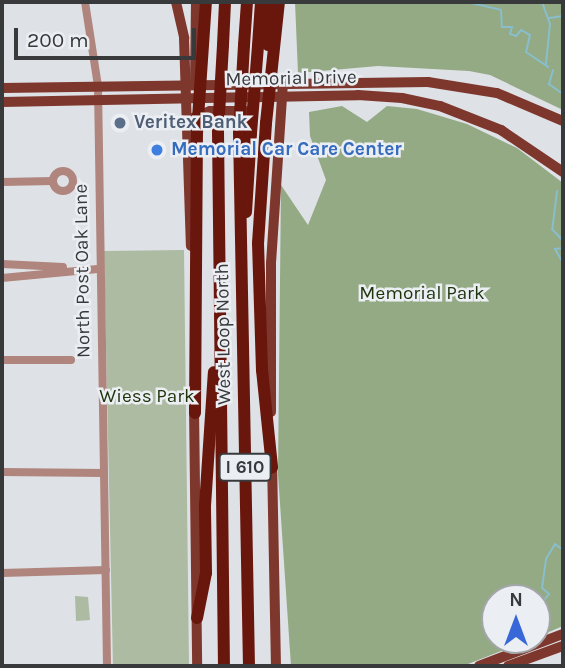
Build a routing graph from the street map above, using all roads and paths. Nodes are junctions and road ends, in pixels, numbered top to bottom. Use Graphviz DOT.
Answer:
graph roads {
  1 [pos="86,2"];
  2 [pos="176,2"];
  3 [pos="196,2"];
  4 [pos="206,2"];
  5 [pos="225,2"];
  6 [pos="247,2"];
  7 [pos="261,2"];
  8 [pos="270,2"];
  9 [pos="279,2"];
  10 [pos="263,45"];
  11 [pos="283,83"];
  12 [pos="190,85"];
  13 [pos="97,86"];
  14 [pos="2,88"];
  15 [pos="282,96"];
  16 [pos="190,98"];
  17 [pos="97,99"];
  18 [pos="28,102"];
  19 [pos="2,103"];
  20 [pos="563,121"];
  21 [pos="266,127"];
  22 [pos="191,132"];
  23 [pos="245,132"];
  24 [pos="279,137"];
  25 [pos="563,172"];
  26 [pos="2,181"];
  27 [pos="53,181"];
  28 [pos="2,264"];
  29 [pos="98,269"];
  30 [pos="2,278"];
  31 [pos="219,340"];
  32 [pos="71,359"];
  33 [pos="2,360"];
  34 [pos="195,413"];
  35 [pos="272,467"];
  36 [pos="2,472"];
  37 [pos="103,473"];
  38 [pos="106,570"];
  39 [pos="2,573"];
  40 [pos="197,618"];
  41 [pos="520,654"];
  42 [pos="528,654"];
  43 [pos="107,666"];
  44 [pos="197,666"];
  45 [pos="224,666"];
  46 [pos="249,666"];
  47 [pos="276,666"];
  48 [pos="479,666"];
  49 [pos="508,666"];
  1 -- 13 [label="street, North Post Oak Lane"];
  2 -- 12 [label="main road"];
  3 -- 12 [label="main road"];
  4 -- 22 [label="highway, bridge"];
  5 -- 31 [label="highway, West Loop North / I 610, bridge"];
  6 -- 23 [label="highway, bridge"];
  7 -- 10 [label="highway"];
  8 -- 10 [label="highway"];
  9 -- 21 [label="highway, bridge"];
  10 -- 21 [label="highway, bridge"];
  10 -- 23 [label="highway, bridge"];
  11 -- 12 [label="main road, Memorial Drive"];
  11 -- 15 [label="main road"];
  11 -- 20 [label="main road, Memorial Drive"];
  12 -- 13 [label="main road, Memorial Drive"];
  12 -- 16 [label="main road"];
  13 -- 14 [label="main road, Memorial Drive"];
  13 -- 17 [label="street, North Post Oak Lane"];
  13 -- 18 [label="main road"];
  15 -- 16 [label="main road, Memorial Drive"];
  15 -- 24 [label="main road"];
  15 -- 25 [label="main road, Memorial Drive"];
  16 -- 17 [label="main road, Memorial Drive"];
  16 -- 22 [label="main road"];
  17 -- 18 [label="main road, Memorial Drive"];
  17 -- 29 [label="street, North Post Oak Lane"];
  18 -- 19 [label="main road, Memorial Drive"];
  21 -- 35 [label="highway"];
  22 -- 24 [label="main road"];
  22 -- 34 [label="highway"];
  23 -- 46 [label="highway, West Loop North / I 610"];
  24 -- 35 [label="main road"];
  26 -- 27 [label="street"];
  28 -- 29 [label="street"];
  29 -- 30 [label="street"];
  29 -- 37 [label="street, North Post Oak Lane"];
  31 -- 40 [label="highway"];
  31 -- 45 [label="highway, West Loop North / I 610"];
  32 -- 33 [label="street"];
  34 -- 40 [label="main road"];
  35 -- 47 [label="main road"];
  36 -- 37 [label="street"];
  37 -- 38 [label="street, North Post Oak Lane"];
  38 -- 39 [label="street"];
  38 -- 43 [label="street, North Post Oak Lane"];
  40 -- 44 [label="main road"];
  41 -- 48 [label="main road"];
  42 -- 49 [label="main road"];
}
